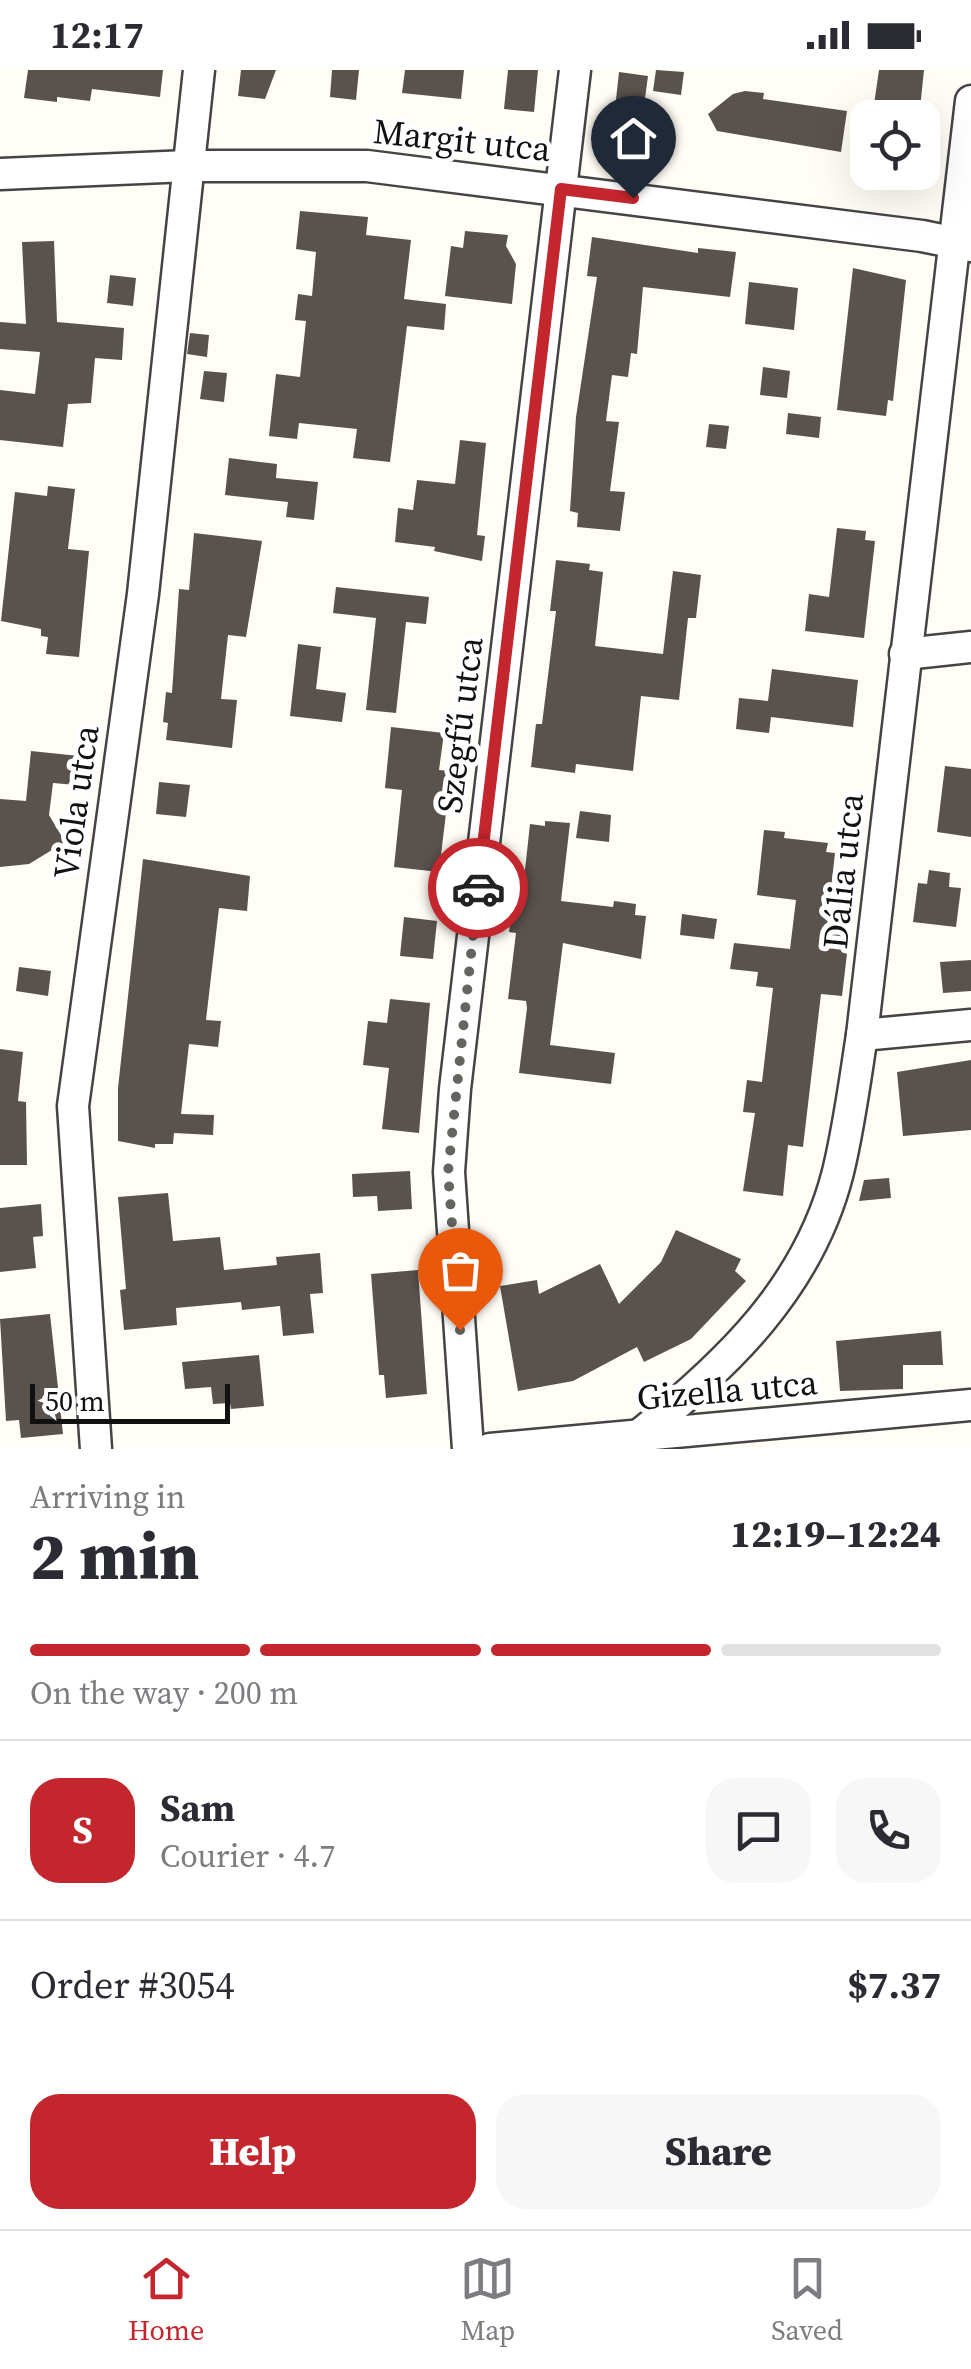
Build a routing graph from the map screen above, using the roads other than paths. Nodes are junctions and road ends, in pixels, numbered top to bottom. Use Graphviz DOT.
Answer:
graph roads {
  1 [pos="198,70"];
  2 [pos="576,70"];
  3 [pos="971,101"];
  4 [pos="188,166"];
  5 [pos="0,174"];
  6 [pos="561,189"];
  7 [pos="962,244"];
  8 [pos="971,647"];
  9 [pos="904,654"];
  10 [pos="971,1024"];
  11 [pos="862,1035"];
  12 [pos="971,1405"];
  13 [pos="638,1436"];
  14 [pos="96,1449"];
  15 [pos="468,1449"];
  16 [pos="490,1449"];
  1 -- 4 [label="street, Viola utca"];
  2 -- 6 [label="street, Szegfű utca"];
  3 -- 7 [label="street, Dália utca"];
  4 -- 5 [label="street, Margit utca"];
  4 -- 6 [label="street, Margit utca"];
  4 -- 14 [label="street, Viola utca"];
  6 -- 7 [label="street, Margit utca"];
  6 -- 15 [label="street, Szegfű utca"];
  7 -- 9 [label="street, Dália utca"];
  8 -- 9 [label="street"];
  9 -- 11 [label="street, Dália utca"];
  10 -- 11 [label="street"];
  11 -- 13 [label="street, Dália utca"];
  12 -- 13 [label="street, Gizella utca"];
  13 -- 16 [label="street, Gizella utca"];
}
